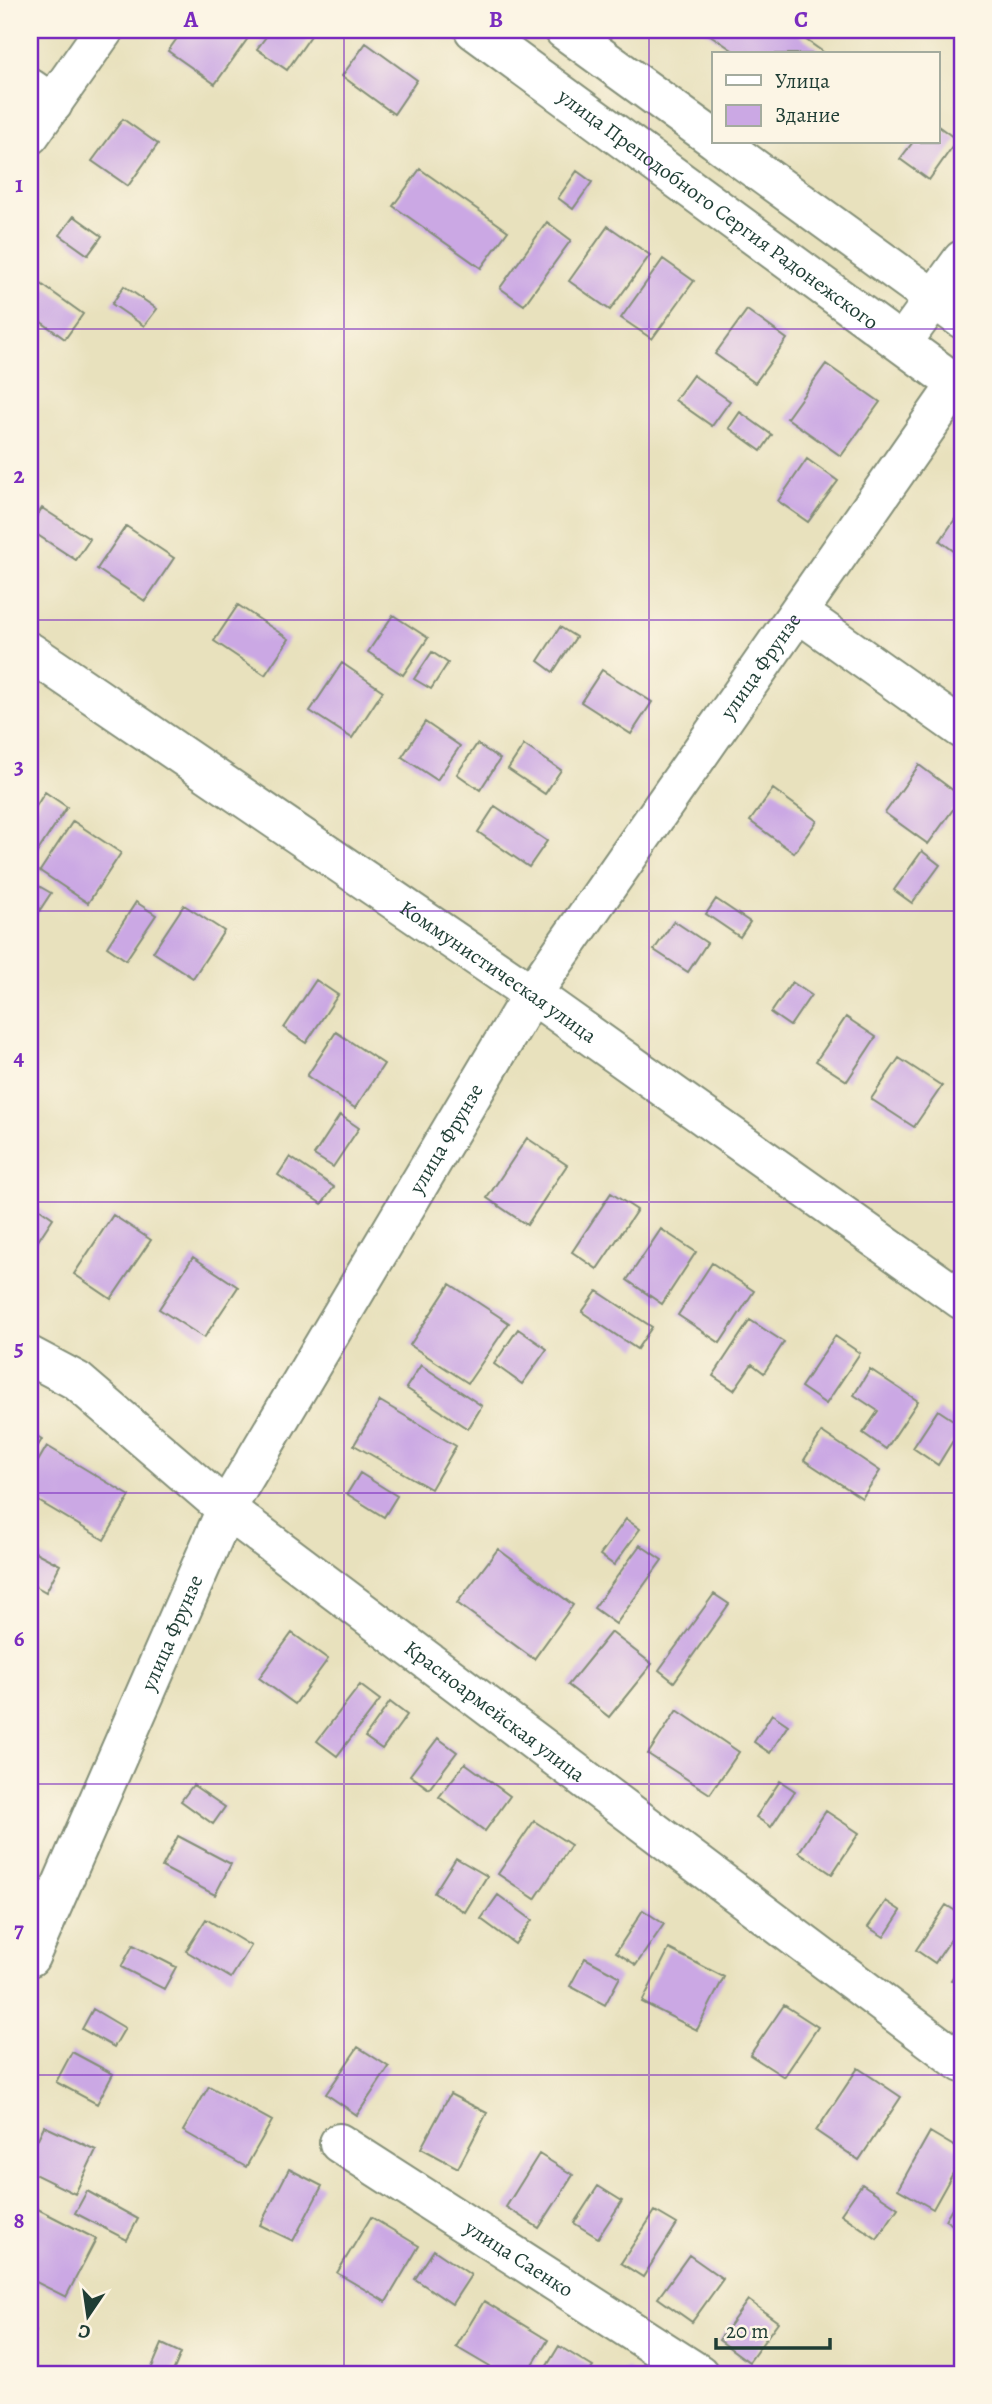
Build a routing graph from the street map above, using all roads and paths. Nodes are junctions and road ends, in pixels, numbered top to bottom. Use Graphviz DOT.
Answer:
graph roads {
  1 [pos="104,30"];
  2 [pos="474,30"];
  3 [pos="564,30"];
  4 [pos="41,96"];
  5 [pos="30,135"];
  6 [pos="712,138"];
  7 [pos="721,144"];
  8 [pos="962,260"];
  9 [pos="948,309"];
  10 [pos="902,343"];
  11 [pos="961,383"];
  12 [pos="799,612"];
  13 [pos="30,652"];
  14 [pos="962,729"];
  15 [pos="532,994"];
  16 [pos="962,1300"];
  17 [pos="30,1356"];
  18 [pos="226,1509"];
  19 [pos="30,1957"];
  20 [pos="962,2063"];
  21 [pos="339,2143"];
  22 [pos="699,2374"];
  1 -- 4 [label="street"];
  2 -- 10 [label="street, улица Преподобного Сергия Радонежского"];
  3 -- 6 [label="street"];
  4 -- 5 [label="street"];
  7 -- 9 [label="street"];
  8 -- 9 [label="street"];
  9 -- 10 [label="street"];
  10 -- 11 [label="street, улица Преподобного Сергия Радонежского"];
  11 -- 12 [label="street, улица Фрунзе"];
  12 -- 14 [label="street"];
  12 -- 15 [label="street, улица Фрунзе"];
  13 -- 15 [label="street, Коммунистическая улица"];
  15 -- 16 [label="street, Коммунистическая улица"];
  15 -- 18 [label="street, улица Фрунзе"];
  17 -- 18 [label="street, Красноармейская улица"];
  18 -- 19 [label="street, улица Фрунзе"];
  18 -- 20 [label="street, Красноармейская улица"];
  21 -- 22 [label="street, улица Саенко"];
}
